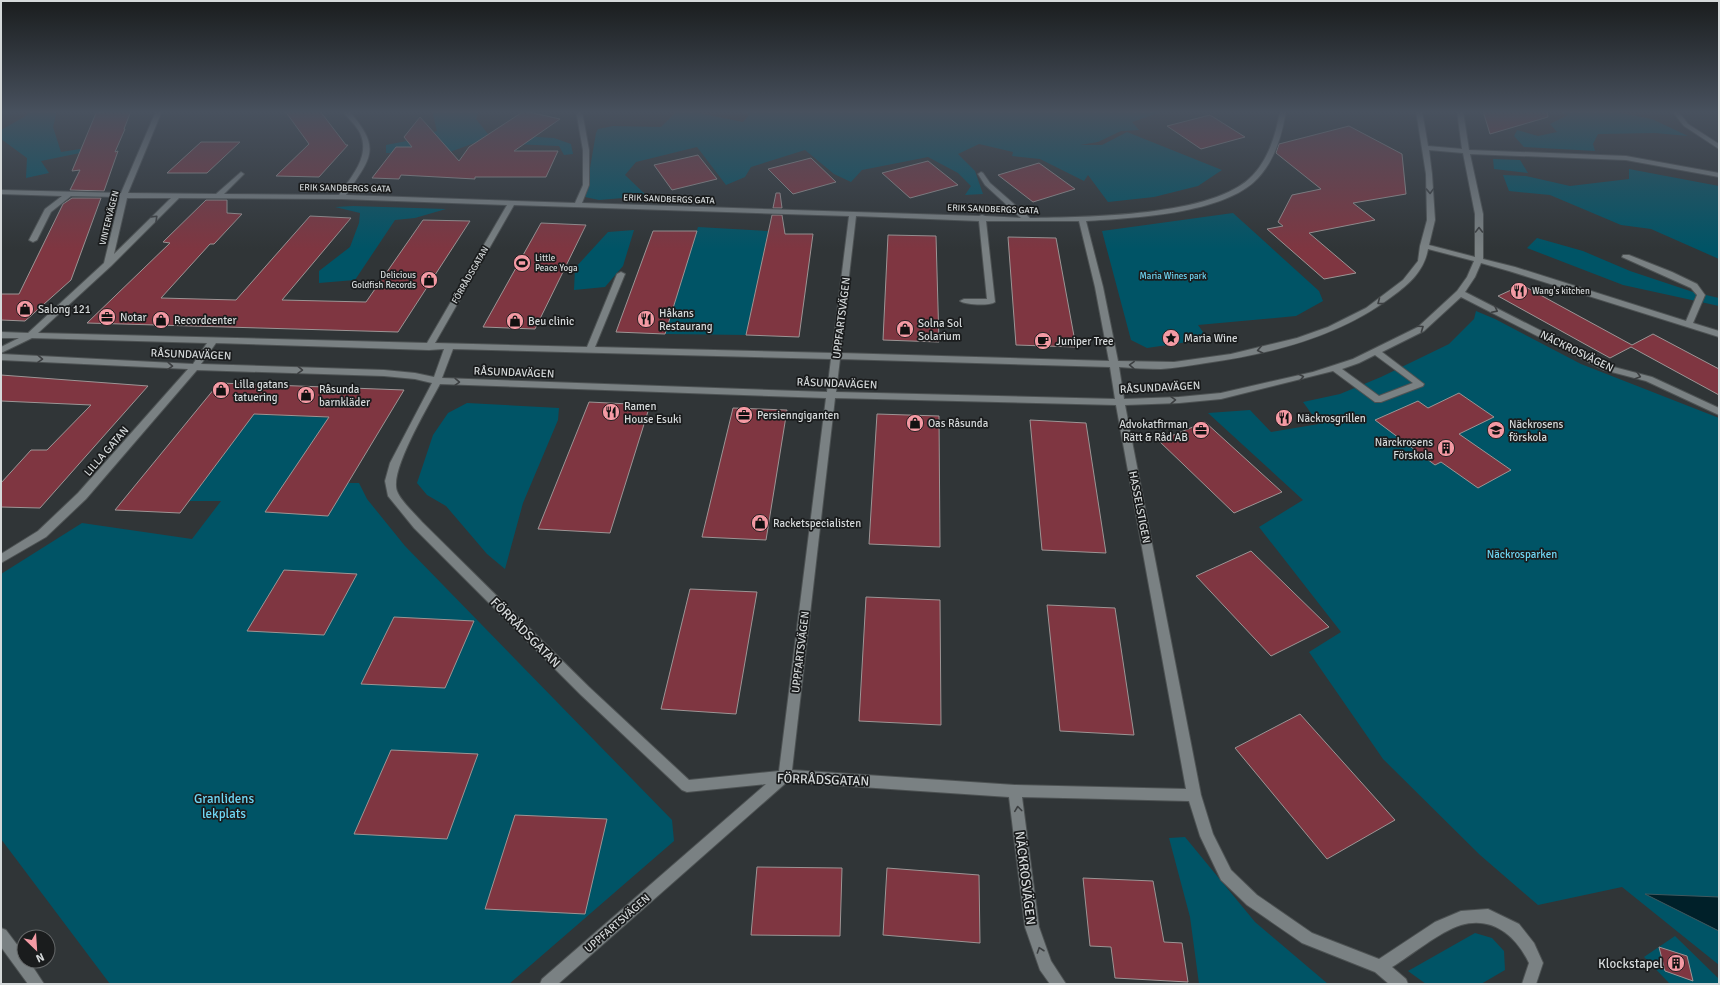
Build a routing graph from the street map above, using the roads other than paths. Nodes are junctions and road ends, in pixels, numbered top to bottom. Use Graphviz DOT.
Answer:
graph roads {
  1 [pos="140,157"];
  2 [pos="365,157"];
  3 [pos="586,157"];
  4 [pos="1269,157"];
  5 [pos="1426,157"];
  6 [pos="1467,157"];
  7 [pos="1602,157"];
  8 [pos="241,174"];
  9 [pos="982,174"];
  10 [pos="1719,175"];
  11 [pos="1,192"];
  12 [pos="70,193"];
  13 [pos="124,195"];
  14 [pos="177,196"];
  15 [pos="217,196"];
  16 [pos="341,197"];
  17 [pos="512,203"];
  18 [pos="578,205"];
  19 [pos="853,214"];
  20 [pos="982,217"];
  21 [pos="1028,220"];
  22 [pos="1082,220"];
  23 [pos="34,240"];
  24 [pos="1424,246"];
  25 [pos="1626,256"];
  26 [pos="1479,259"];
  27 [pos="108,264"];
  28 [pos="621,274"];
  29 [pos="1460,293"];
  30 [pos="964,301"];
  31 [pos="1689,324"];
  32 [pos="1719,334"];
  33 [pos="1,335"];
  34 [pos="30,336"];
  35 [pos="213,341"];
  36 [pos="429,347"];
  37 [pos="449,347"];
  38 [pos="1,350"];
  39 [pos="590,350"];
  40 [pos="1377,352"];
  41 [pos="836,356"];
  42 [pos="1,358"];
  43 [pos="1115,364"];
  44 [pos="195,367"];
  45 [pos="1335,368"];
  46 [pos="437,381"];
  47 [pos="832,395"];
  48 [pos="1120,402"];
  49 [pos="1719,412"];
  50 [pos="1,559"];
  51 [pos="785,776"];
  52 [pos="1016,791"];
  53 [pos="1194,795"];
  54 [pos="1,935"];
  55 [pos="1380,967"];
  56 [pos="37,984"];
  57 [pos="547,984"];
  58 [pos="1059,984"];
  59 [pos="1401,984"];
  60 [pos="1529,984"];
  1 -- 13 [label="street, VINTERVÄGEN"];
  2 -- 16 [label="street"];
  3 -- 18 [label="street"];
  4 -- 22 [label="street, ERIK SANDBERGS GATA"];
  5 -- 24 [label="street, RÅSUNDAVÄGEN, one-way"];
  26 -- 6 [label="street, RÅSUNDAVÄGEN, one-way"];
  7 -- 10 [label="street"];
  8 -- 15 [label="street"];
  9 -- 21 [label="street"];
  11 -- 12 [label="street, ERIK SANDBERGS GATA"];
  12 -- 13 [label="street, ERIK SANDBERGS GATA"];
  12 -- 23 [label="street"];
  13 -- 14 [label="street, ERIK SANDBERGS GATA"];
  13 -- 27 [label="street, VINTERVÄGEN"];
  14 -- 15 [label="street, ERIK SANDBERGS GATA"];
  27 -- 14 [label="street, VINTERVÄGEN, one-way"];
  15 -- 16 [label="street, ERIK SANDBERGS GATA"];
  16 -- 17 [label="street, ERIK SANDBERGS GATA"];
  17 -- 18 [label="street, ERIK SANDBERGS GATA"];
  17 -- 36 [label="street, FÖRRÅDSGATAN"];
  18 -- 19 [label="street, ERIK SANDBERGS GATA"];
  19 -- 20 [label="street, ERIK SANDBERGS GATA"];
  19 -- 41 [label="street, UPPFARTSVÄGEN"];
  20 -- 21 [label="street, ERIK SANDBERGS GATA"];
  20 -- 30 [label="street"];
  21 -- 22 [label="street, ERIK SANDBERGS GATA"];
  22 -- 43 [label="street, HASSELSTIGEN"];
  24 -- 26 [label="street"];
  24 -- 43 [label="street, RÅSUNDAVÄGEN, one-way"];
  25 -- 31 [label="street"];
  26 -- 29 [label="street, RÅSUNDAVÄGEN"];
  26 -- 31 [label="street"];
  27 -- 34 [label="street, VINTERVÄGEN"];
  28 -- 39 [label="street"];
  40 -- 29 [label="street, RÅSUNDAVÄGEN, one-way"];
  29 -- 49 [label="street, NÄCKROSVÄGEN, one-way"];
  31 -- 32 [label="street"];
  33 -- 34 [label="street, RÅSUNDAVÄGEN"];
  34 -- 35 [label="street, RÅSUNDAVÄGEN"];
  34 -- 38 [label="street, VINTERVÄGEN"];
  35 -- 36 [label="street, RÅSUNDAVÄGEN"];
  35 -- 44 [label="street, LILLA GATAN"];
  36 -- 37 [label="street, RÅSUNDAVÄGEN"];
  37 -- 39 [label="street, RÅSUNDAVÄGEN"];
  37 -- 46 [label="street, FÖRRÅDSGATAN"];
  39 -- 41 [label="street, RÅSUNDAVÄGEN"];
  40 -- 45 [label="street, RÅSUNDAVÄGEN"];
  40 -- 45 [label="street"];
  41 -- 43 [label="street, RÅSUNDAVÄGEN"];
  41 -- 47 [label="street, UPPFARTSVÄGEN"];
  42 -- 44 [label="street, RÅSUNDAVÄGEN, one-way"];
  43 -- 48 [label="street, HASSELSTIGEN"];
  44 -- 46 [label="street, RÅSUNDAVÄGEN, one-way"];
  44 -- 50 [label="street, LILLA GATAN"];
  48 -- 45 [label="street, RÅSUNDAVÄGEN, one-way"];
  46 -- 47 [label="street, RÅSUNDAVÄGEN, one-way"];
  46 -- 51 [label="street, FÖRRÅDSGATAN"];
  47 -- 48 [label="street, RÅSUNDAVÄGEN"];
  47 -- 51 [label="street, UPPFARTSVÄGEN"];
  48 -- 53 [label="street, HASSELSTIGEN"];
  51 -- 52 [label="street, FÖRRÅDSGATAN"];
  51 -- 57 [label="street, UPPFARTSVÄGEN"];
  52 -- 53 [label="street, FÖRRÅDSGATAN"];
  58 -- 52 [label="street, NÄCKROSVÄGEN, one-way"];
  53 -- 55 [label="street"];
  54 -- 56 [label="street"];
  55 -- 59 [label="street"];
  55 -- 60 [label="street"];
}
